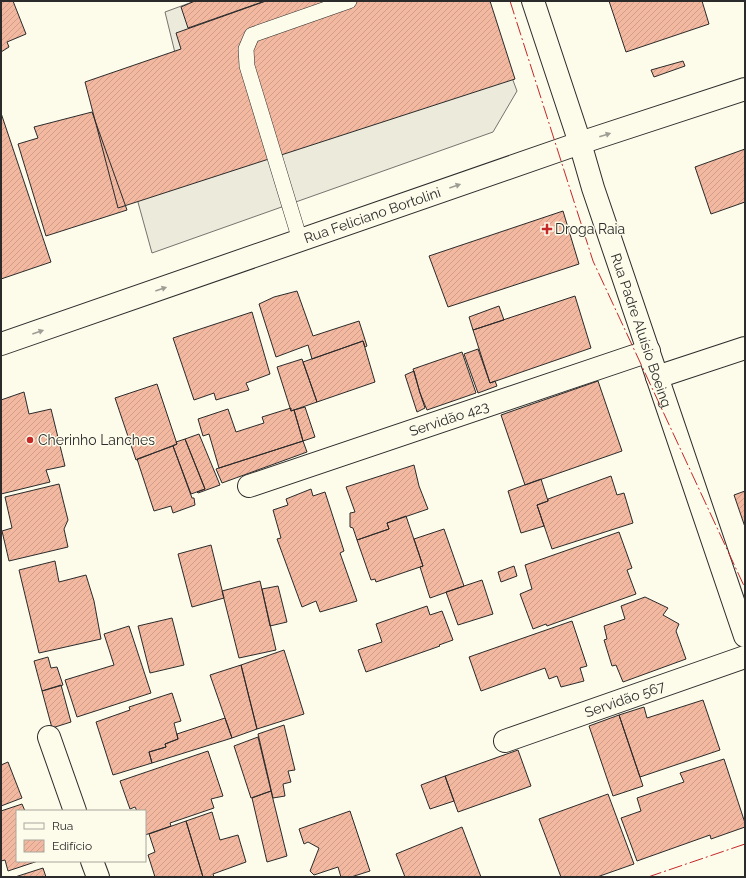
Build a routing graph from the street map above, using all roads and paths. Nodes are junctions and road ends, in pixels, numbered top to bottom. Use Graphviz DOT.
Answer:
graph roads {
  1 [pos="349,1"];
  2 [pos="533,1"];
  3 [pos="745,89"];
  4 [pos="580,143"];
  5 [pos="300,240"];
  6 [pos="1,344"];
  7 [pos="745,348"];
  8 [pos="649,351"];
  9 [pos="657,377"];
  10 [pos="248,486"];
  11 [pos="745,636"];
  12 [pos="745,658"];
  13 [pos="49,737"];
  14 [pos="504,741"];
  15 [pos="75,810"];
  16 [pos="92,862"];
  17 [pos="98,877"];
  1 -- 5 [label="lane"];
  2 -- 4 [label="street, Rua Padre Aluísio Boeing"];
  4 -- 3 [label="street, Rua Feliciano Bortolini, one-way"];
  5 -- 4 [label="street, Rua Feliciano Bortolini, one-way"];
  4 -- 8 [label="street, Rua Padre Aluísio Boeing"];
  6 -- 5 [label="street, Rua Feliciano Bortolini, one-way"];
  7 -- 9 [label="street"];
  8 -- 9 [label="street, Rua Padre Aluísio Boeing"];
  8 -- 10 [label="street, Servidão 423"];
  9 -- 11 [label="street, Rua Padre Aluísio Boeing"];
  12 -- 14 [label="street, Servidão 567"];
  13 -- 15 [label="street"];
  16 -- 17 [label="street"];
}
